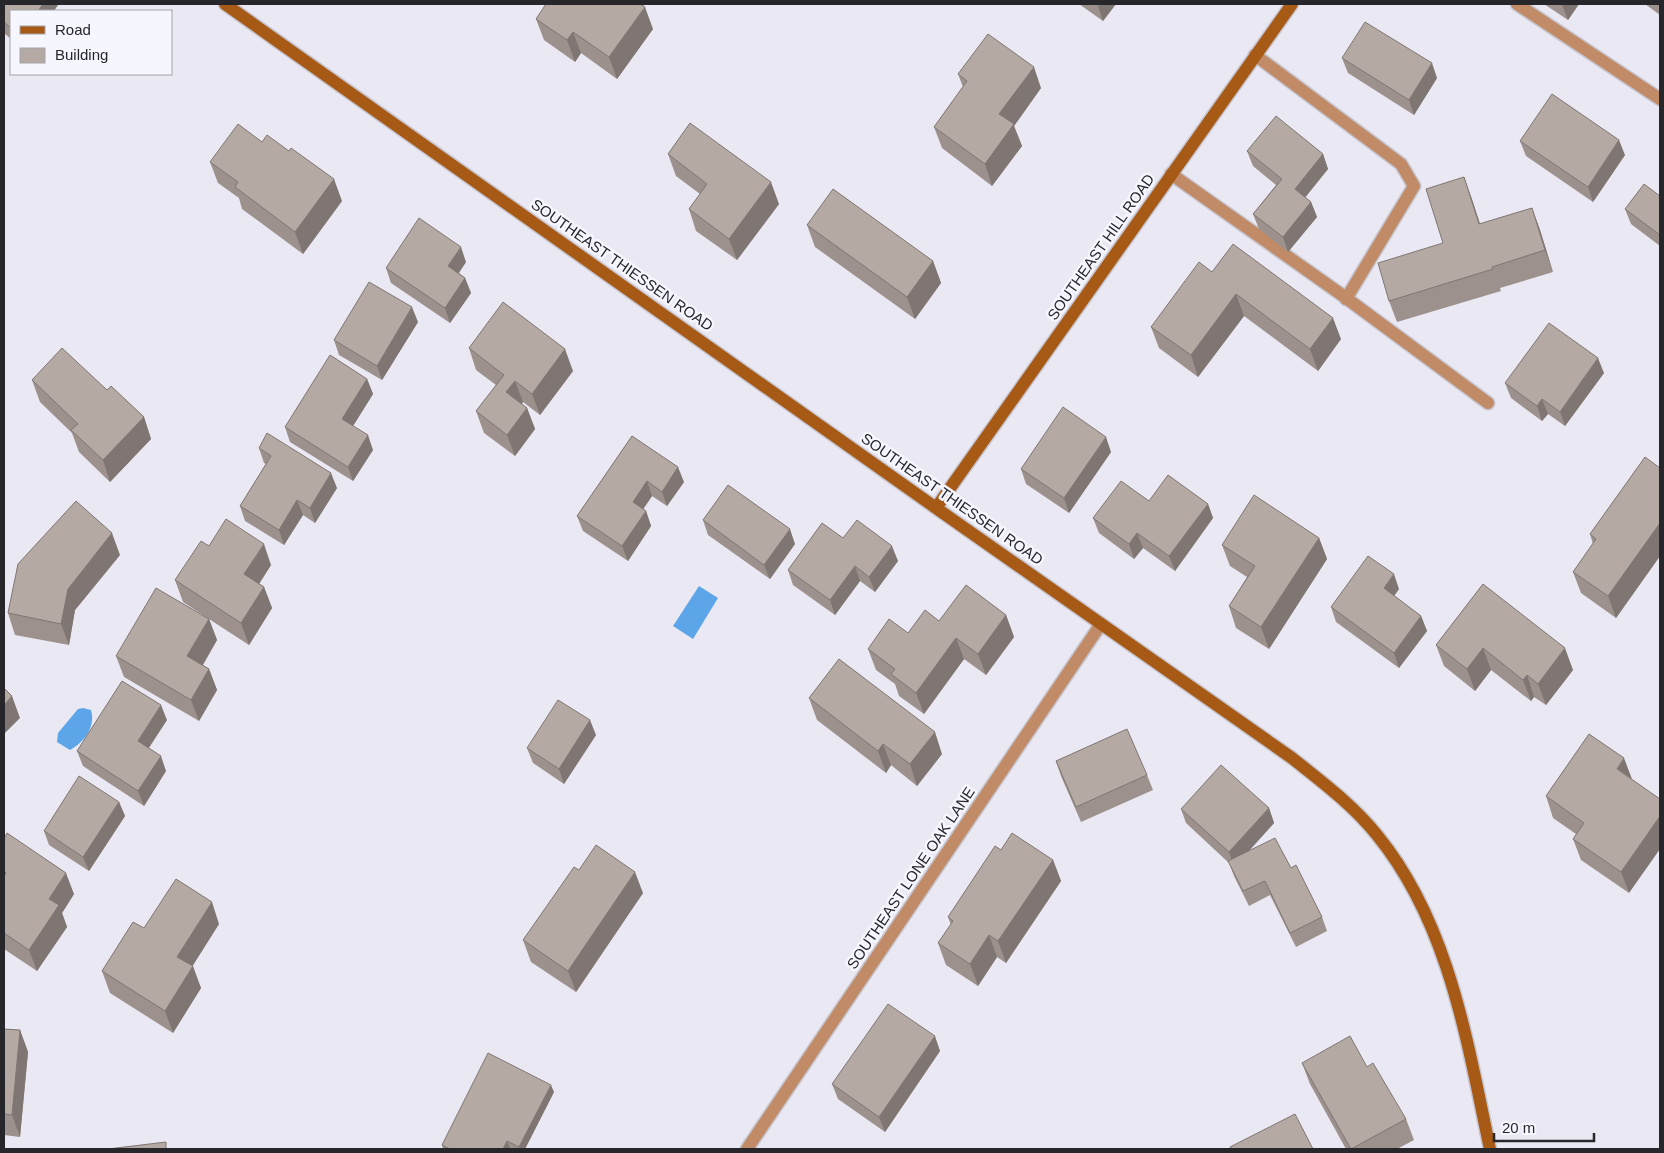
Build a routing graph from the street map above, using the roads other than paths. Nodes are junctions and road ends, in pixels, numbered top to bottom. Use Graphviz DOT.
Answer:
graph roads {
  1 [pos="225,4"];
  2 [pos="1292,4"];
  3 [pos="1517,4"];
  4 [pos="1255,55"];
  5 [pos="1660,99"];
  6 [pos="1171,174"];
  7 [pos="1346,299"];
  8 [pos="1488,404"];
  9 [pos="936,508"];
  10 [pos="1101,624"];
  11 [pos="747,1149"];
  12 [pos="1490,1149"];
  1 -- 9 [label="main road, SOUTHEAST THIESSEN ROAD"];
  2 -- 4 [label="main road, SOUTHEAST HILL ROAD"];
  3 -- 5 [label="street"];
  4 -- 6 [label="main road, SOUTHEAST HILL ROAD"];
  4 -- 7 [label="street"];
  6 -- 7 [label="street"];
  6 -- 9 [label="main road, SOUTHEAST HILL ROAD"];
  7 -- 8 [label="street"];
  9 -- 10 [label="main road, SOUTHEAST THIESSEN ROAD"];
  10 -- 11 [label="street, SOUTHEAST LONE OAK LANE"];
  10 -- 12 [label="main road, SOUTHEAST THIESSEN ROAD"];
}
